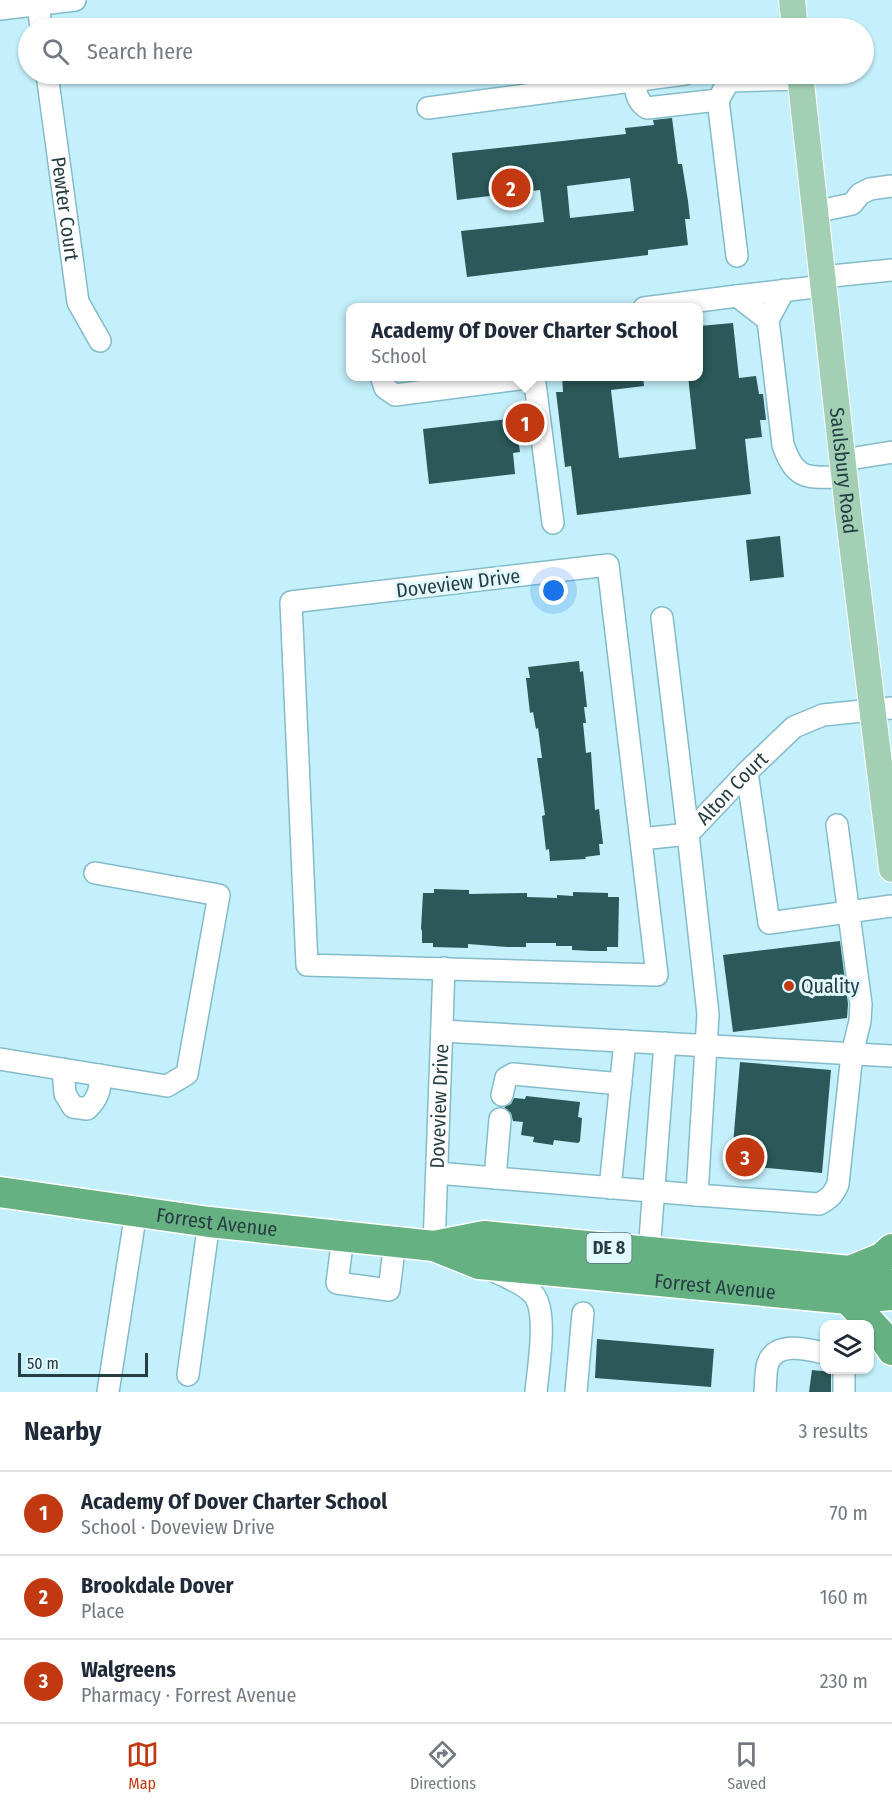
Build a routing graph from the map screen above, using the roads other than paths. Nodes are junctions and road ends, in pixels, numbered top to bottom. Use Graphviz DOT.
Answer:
graph roads {
  1 [pos="75,0"];
  2 [pos="792,0"];
  3 [pos="38,5"];
  4 [pos="0,9"];
  5 [pos="40,18"];
  6 [pos="794,18"];
  7 [pos="48,84"];
  8 [pos="627,84"];
  9 [pos="635,84"];
  10 [pos="801,84"];
  11 [pos="723,85"];
  12 [pos="428,108"];
  13 [pos="892,186"];
  14 [pos="815,212"];
  15 [pos="737,256"];
  16 [pos="892,270"];
  17 [pos="823,281"];
  18 [pos="784,290"];
  19 [pos="737,296"];
  20 [pos="683,303"];
  21 [pos="768,320"];
  22 [pos="100,341"];
  23 [pos="383,381"];
  24 [pos="504,381"];
  25 [pos="535,381"];
  26 [pos="892,452"];
  27 [pos="844,469"];
  28 [pos="553,524"];
  29 [pos="662,618"];
  30 [pos="882,708"];
  31 [pos="747,772"];
  32 [pos="837,825"];
  33 [pos="688,834"];
  34 [pos="641,839"];
  35 [pos="892,869"];
  36 [pos="95,873"];
  37 [pos="892,906"];
  38 [pos="849,912"];
  39 [pos="444,968"];
  40 [pos="442,1031"];
  41 [pos="625,1041"];
  42 [pos="665,1043"];
  43 [pos="707,1046"];
  44 [pos="852,1054"];
  45 [pos="892,1056"];
  46 [pos="0,1059"];
  47 [pos="63,1069"];
  48 [pos="100,1075"];
  49 [pos="621,1084"];
  50 [pos="502,1095"];
  51 [pos="500,1119"];
  52 [pos="437,1173"];
  53 [pos="495,1178"];
  54 [pos="610,1188"];
  55 [pos="654,1191"];
  56 [pos="0,1192"];
  57 [pos="697,1195"];
  58 [pos="136,1212"];
  59 [pos="208,1221"];
  60 [pos="343,1237"];
  61 [pos="395,1242"];
  62 [pos="434,1246"];
  63 [pos="892,1249"];
  64 [pos="649,1252"];
  65 [pos="480,1264"];
  66 [pos="849,1285"];
  67 [pos="892,1286"];
  68 [pos="892,1295"];
  69 [pos="583,1313"];
  70 [pos="892,1350"];
  71 [pos="820,1352"];
  72 [pos="844,1374"];
  73 [pos="188,1375"];
  74 [pos="108,1392"];
  75 [pos="536,1392"];
  76 [pos="576,1392"];
  77 [pos="765,1392"];
  78 [pos="844,1392"];
  1 -- 3 [label="street"];
  2 -- 6 [label="main road"];
  3 -- 4 [label="street"];
  3 -- 5 [label="street"];
  7 -- 22 [label="street, Pewter Court"];
  8 -- 12 [label="street"];
  9 -- 11 [label="street"];
  10 -- 14 [label="main road, Saulsbury Road"];
  11 -- 15 [label="street"];
  13 -- 14 [label="street"];
  14 -- 17 [label="main road, Saulsbury Road"];
  16 -- 17 [label="street"];
  17 -- 18 [label="street"];
  17 -- 27 [label="main road, Saulsbury Road"];
  18 -- 19 [label="street"];
  18 -- 21 [label="street"];
  19 -- 20 [label="street"];
  19 -- 21 [label="street"];
  21 -- 27 [label="street"];
  23 -- 24 [label="street"];
  25 -- 28 [label="street"];
  26 -- 27 [label="street"];
  27 -- 30 [label="main road, Saulsbury Road"];
  29 -- 33 [label="street"];
  30 -- 31 [label="street, Alton Court"];
  30 -- 35 [label="main road, Saulsbury Road"];
  31 -- 33 [label="street, Alton Court"];
  31 -- 38 [label="street"];
  32 -- 38 [label="street"];
  33 -- 34 [label="street"];
  33 -- 43 [label="street, Alton Court"];
  34 -- 39 [label="street, Doveview Drive"];
  34 -- 39 [label="street, Doveview Drive"];
  36 -- 48 [label="street"];
  37 -- 38 [label="street"];
  38 -- 44 [label="street"];
  39 -- 40 [label="street, Doveview Drive"];
  40 -- 41 [label="street"];
  40 -- 52 [label="street, Doveview Drive"];
  41 -- 42 [label="street"];
  41 -- 49 [label="street"];
  42 -- 43 [label="street"];
  42 -- 55 [label="street"];
  43 -- 44 [label="street"];
  43 -- 57 [label="street, Alton Court"];
  44 -- 45 [label="street"];
  44 -- 57 [label="street"];
  46 -- 47 [label="street"];
  47 -- 48 [label="street"];
  47 -- 48 [label="street"];
  49 -- 50 [label="street"];
  49 -- 54 [label="street"];
  51 -- 53 [label="street"];
  52 -- 53 [label="street"];
  52 -- 62 [label="street, Doveview Drive"];
  53 -- 54 [label="street"];
  54 -- 55 [label="street"];
  55 -- 57 [label="street"];
  55 -- 64 [label="street"];
  56 -- 58 [label="highway, Forrest Avenue / DE 8"];
  58 -- 59 [label="highway, Forrest Avenue / DE 8"];
  58 -- 74 [label="street"];
  59 -- 60 [label="highway, Forrest Avenue / DE 8"];
  59 -- 73 [label="street"];
  60 -- 61 [label="highway, Forrest Avenue / DE 8"];
  60 -- 61 [label="street"];
  61 -- 62 [label="highway, Forrest Avenue / DE 8"];
  62 -- 64 [label="highway, Forrest Avenue / DE 8"];
  62 -- 65 [label="highway, Forrest Avenue / DE 8"];
  63 -- 66 [label="highway"];
  64 -- 66 [label="highway, Forrest Avenue / DE 8"];
  65 -- 66 [label="highway, Forrest Avenue / DE 8"];
  65 -- 75 [label="street"];
  66 -- 67 [label="highway, Forrest Avenue / DE 8"];
  66 -- 68 [label="highway, Forrest Avenue / DE 8"];
  66 -- 70 [label="highway"];
  69 -- 76 [label="street"];
  71 -- 77 [label="street"];
  72 -- 78 [label="street"];
}
